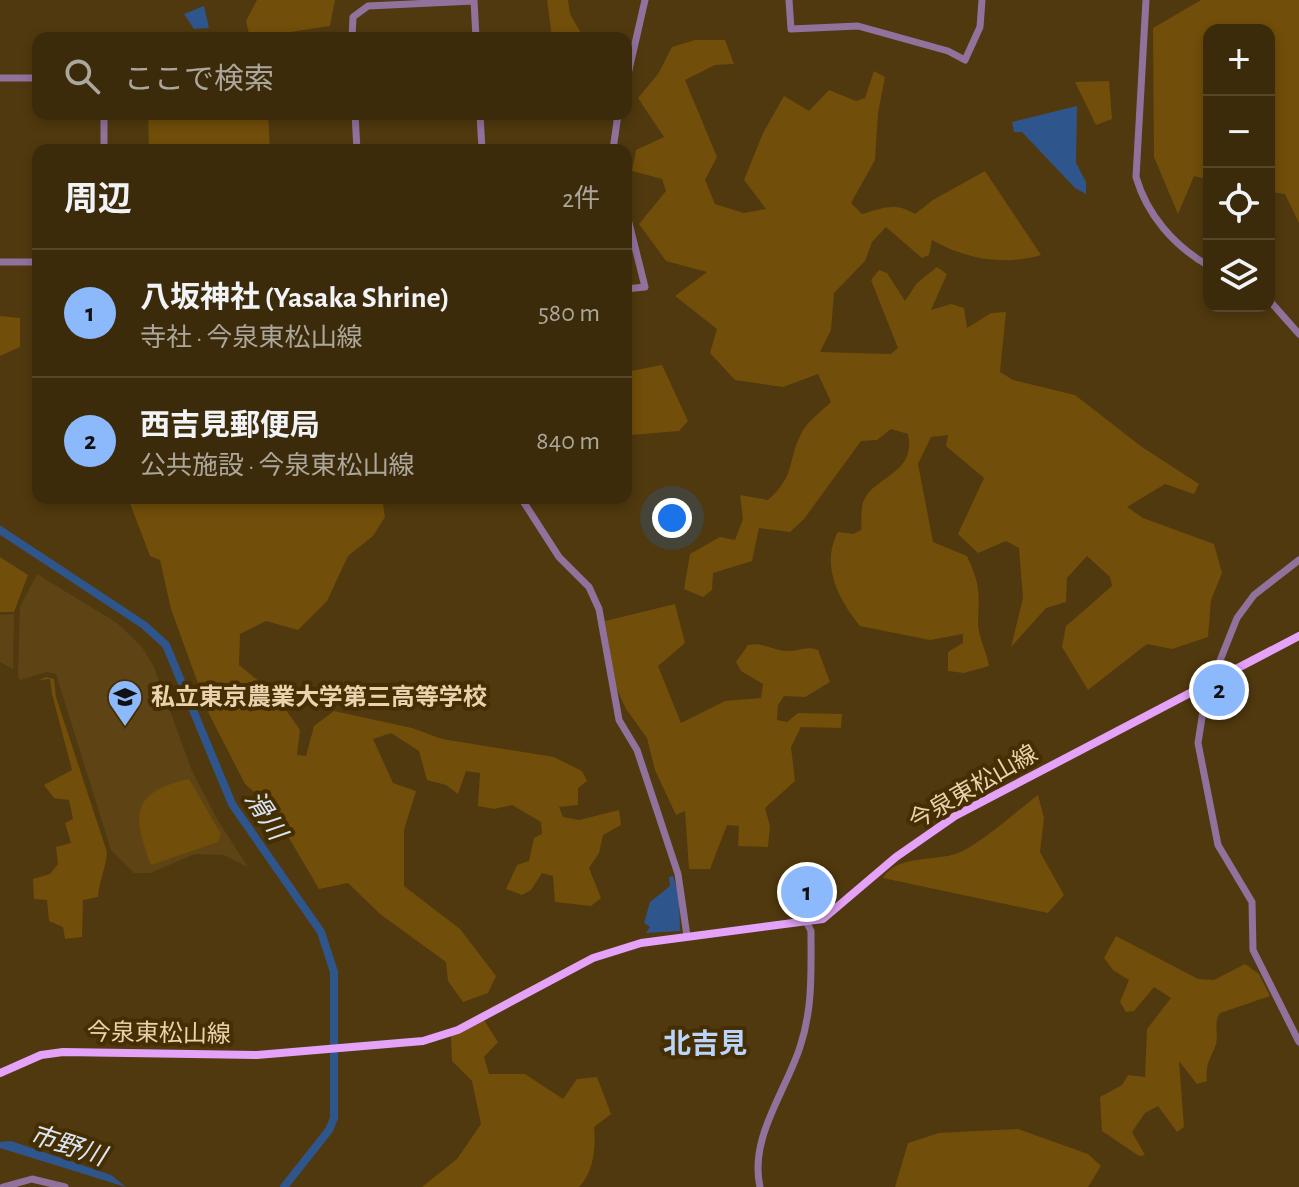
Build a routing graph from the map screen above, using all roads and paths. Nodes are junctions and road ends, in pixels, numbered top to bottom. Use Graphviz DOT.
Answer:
graph roads {
  1 [pos="474,0"];
  2 [pos="645,0"];
  3 [pos="789,0"];
  4 [pos="982,0"];
  5 [pos="1146,0"];
  6 [pos="352,32"];
  7 [pos="476,32"];
  8 [pos="632,57"];
  9 [pos="0,78"];
  10 [pos="32,78"];
  11 [pos="104,120"];
  12 [pos="355,120"];
  13 [pos="480,120"];
  14 [pos="617,120"];
  15 [pos="104,144"];
  16 [pos="357,144"];
  17 [pos="482,144"];
  18 [pos="614,144"];
  19 [pos="632,235"];
  20 [pos="0,262"];
  21 [pos="32,262"];
  22 [pos="1203,262"];
  23 [pos="632,288"];
  24 [pos="1275,307"];
  25 [pos="1299,334"];
  26 [pos="525,504"];
  27 [pos="1299,560"];
  28 [pos="1299,636"];
  29 [pos="1210,682"];
  30 [pos="807,923"];
  31 [pos="687,936"];
  32 [pos="1299,1042"];
  33 [pos="0,1073"];
  34 [pos="3,1187"];
  35 [pos="65,1187"];
  36 [pos="760,1187"];
  1 -- 6 [label="street"];
  1 -- 7 [label="street"];
  2 -- 8 [label="street"];
  3 -- 4 [label="street"];
  5 -- 22 [label="street"];
  9 -- 10 [label="street"];
  11 -- 15 [label="street"];
  12 -- 16 [label="street"];
  13 -- 17 [label="street"];
  14 -- 18 [label="street"];
  19 -- 23 [label="street"];
  20 -- 21 [label="street"];
  24 -- 25 [label="street"];
  26 -- 31 [label="street"];
  27 -- 29 [label="street"];
  28 -- 29 [label="main road, 今泉東松山線"];
  29 -- 30 [label="main road, 今泉東松山線"];
  29 -- 32 [label="street"];
  30 -- 31 [label="main road, 今泉東松山線"];
  30 -- 36 [label="street"];
  31 -- 33 [label="main road, 今泉東松山線"];
  34 -- 35 [label="street"];
}
